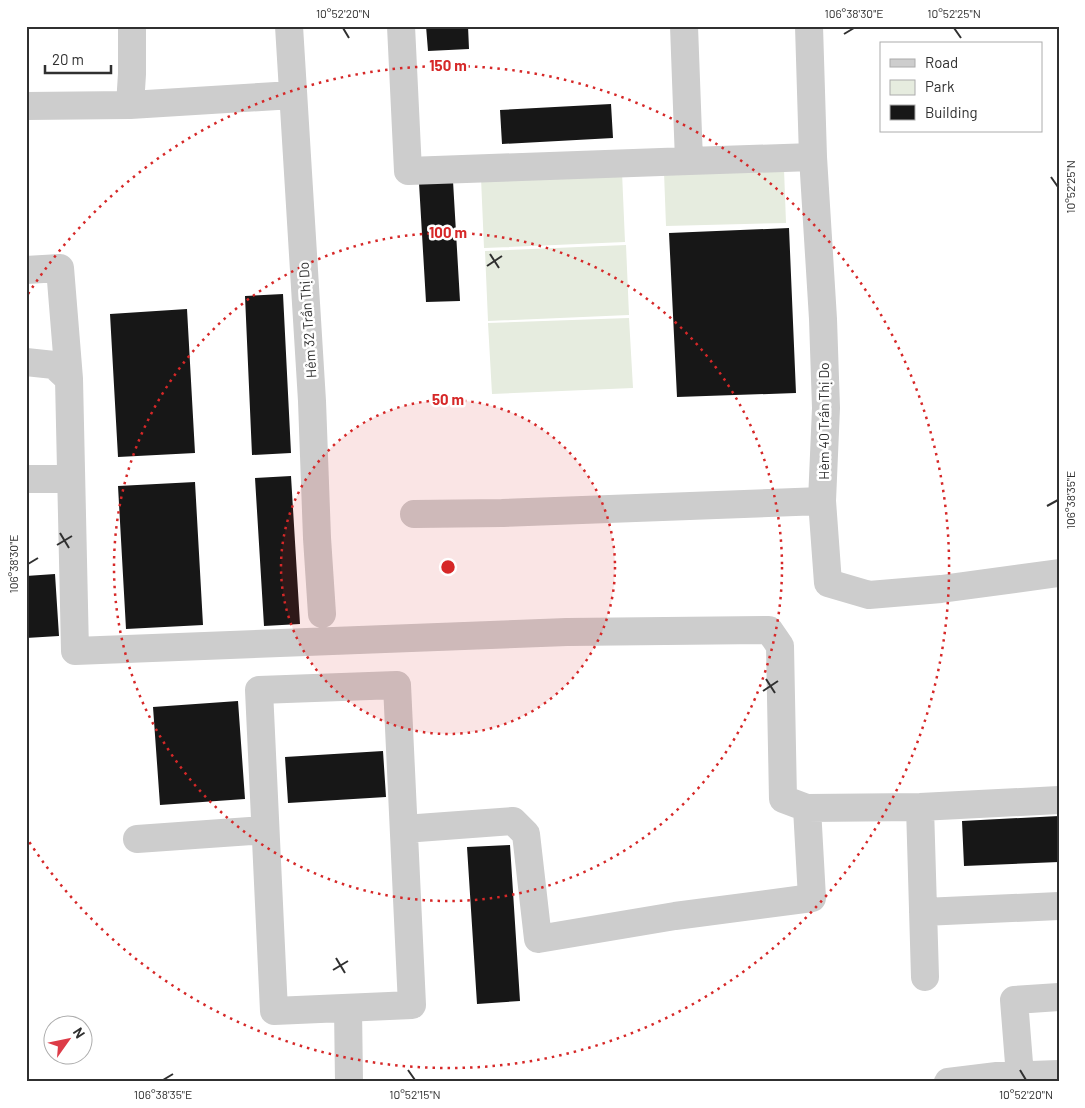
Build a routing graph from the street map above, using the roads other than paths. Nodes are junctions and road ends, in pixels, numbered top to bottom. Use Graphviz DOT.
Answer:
graph roads {
  1 [pos="132,26"];
  2 [pos="289,26"];
  3 [pos="401,26"];
  4 [pos="684,26"];
  5 [pos="809,26"];
  6 [pos="293,95"];
  7 [pos="130,105"];
  8 [pos="26,106"];
  9 [pos="813,157"];
  10 [pos="689,161"];
  11 [pos="26,270"];
  12 [pos="26,362"];
  13 [pos="69,379"];
  14 [pos="26,479"];
  15 [pos="71,479"];
  16 [pos="822,501"];
  17 [pos="414,514"];
  18 [pos="1059,573"];
  19 [pos="322,614"];
  20 [pos="1059,800"];
  21 [pos="920,807"];
  22 [pos="807,808"];
  23 [pos="265,830"];
  24 [pos="404,830"];
  25 [pos="136,839"];
  26 [pos="1059,906"];
  27 [pos="923,912"];
  28 [pos="925,976"];
  29 [pos="1059,997"];
  30 [pos="348,1008"];
  31 [pos="1036,1077"];
  32 [pos="349,1082"];
  33 [pos="948,1082"];
  1 -- 7 [label="street"];
  2 -- 6 [label="street, Hẻm 32 Trần Thị Do"];
  3 -- 10 [label="street"];
  4 -- 10 [label="street"];
  5 -- 9 [label="street, Hẻm 40 Trần Thị Do"];
  6 -- 7 [label="street"];
  6 -- 19 [label="street, Hẻm 32 Trần Thị Do"];
  7 -- 8 [label="street"];
  9 -- 10 [label="street"];
  9 -- 16 [label="street, Hẻm 40 Trần Thị Do"];
  11 -- 13 [label="street"];
  12 -- 13 [label="street"];
  13 -- 15 [label="street"];
  14 -- 15 [label="street"];
  15 -- 22 [label="street"];
  16 -- 17 [label="street"];
  16 -- 18 [label="street, Hẻm 40 Trần Thị Do"];
  20 -- 21 [label="street"];
  21 -- 22 [label="street"];
  21 -- 27 [label="street"];
  22 -- 24 [label="street"];
  23 -- 24 [label="street"];
  23 -- 25 [label="street"];
  23 -- 30 [label="street"];
  24 -- 30 [label="street"];
  26 -- 27 [label="street"];
  27 -- 28 [label="street"];
  29 -- 31 [label="street"];
  30 -- 32 [label="street"];
  31 -- 33 [label="street"];
}
